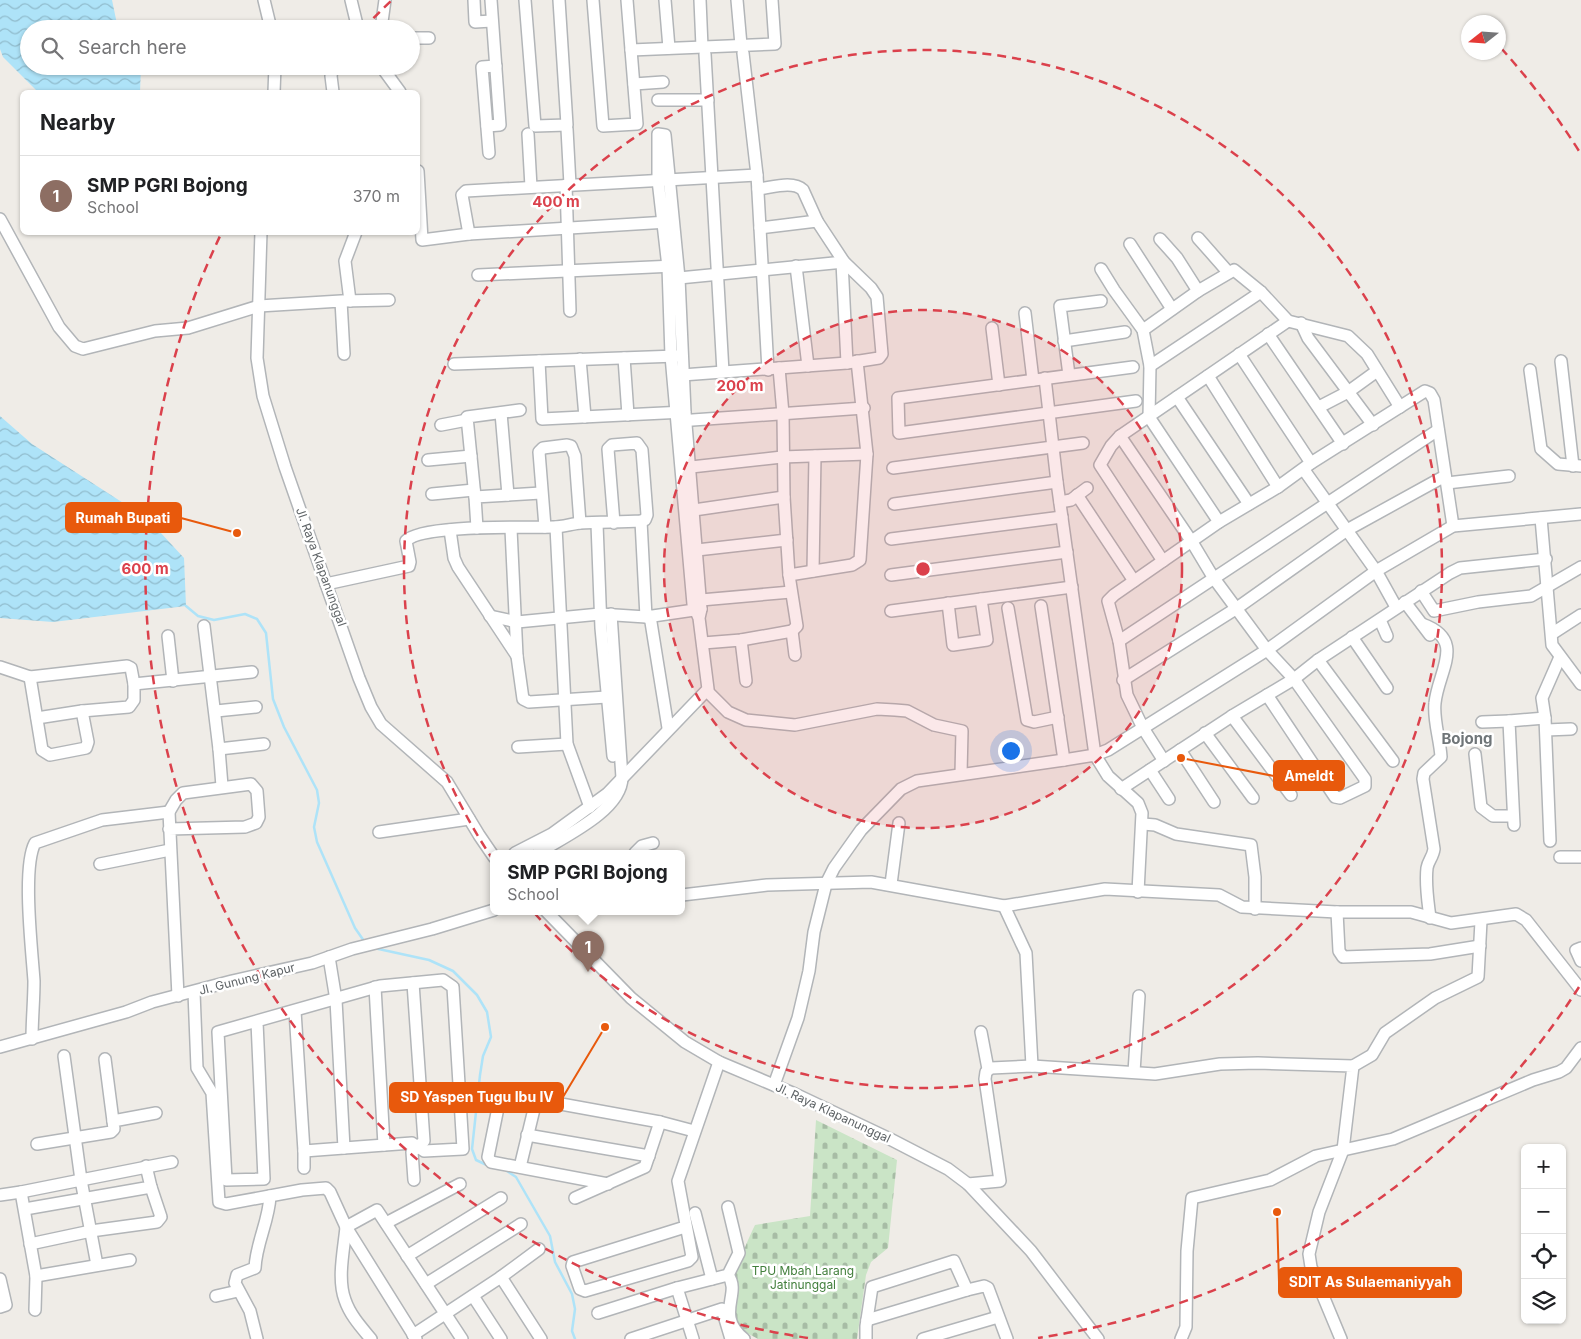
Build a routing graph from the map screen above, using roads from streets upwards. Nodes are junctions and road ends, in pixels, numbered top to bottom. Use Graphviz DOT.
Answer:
graph roads {
  1 [pos="264,0"];
  2 [pos="351,0"];
  3 [pos="385,0"];
  4 [pos="474,0"];
  5 [pos="491,0"];
  6 [pos="525,0"];
  7 [pos="559,0"];
  8 [pos="593,0"];
  9 [pos="627,0"];
  10 [pos="666,0"];
  11 [pos="700,0"];
  12 [pos="737,0"];
  13 [pos="772,0"];
  14 [pos="269,20"];
  15 [pos="356,20"];
  16 [pos="382,20"];
  17 [pos="492,21"];
  18 [pos="420,38"];
  19 [pos="429,38"];
  20 [pos="669,48"];
  21 [pos="742,49"];
  22 [pos="631,50"];
  23 [pos="703,51"];
  24 [pos="275,75"];
  25 [pos="331,75"];
  26 [pos="388,75"];
  27 [pos="663,82"];
  28 [pos="634,84"];
  29 [pos="274,90"];
  30 [pos="333,90"];
  31 [pos="399,90"];
  32 [pos="658,100"];
  33 [pos="708,100"];
  34 [pos="567,129"];
  35 [pos="528,134"];
  36 [pos="489,153"];
  37 [pos="757,175"];
  38 [pos="713,177"];
  39 [pos="664,180"];
  40 [pos="568,185"];
  41 [pos="531,187"];
  42 [pos="758,190"];
  43 [pos="420,206"];
  44 [pos="0,219"];
  45 [pos="817,221"];
  46 [pos="667,223"];
  47 [pos="568,228"];
  48 [pos="760,228"];
  49 [pos="469,234"];
  50 [pos="261,235"];
  51 [pos="355,235"];
  52 [pos="1198,238"];
  53 [pos="1160,239"];
  54 [pos="1130,244"];
  55 [pos="843,262"];
  56 [pos="673,266"];
  57 [pos="796,266"];
  58 [pos="1102,269"];
  59 [pos="763,270"];
  60 [pos="569,271"];
  61 [pos="1228,272"];
  62 [pos="718,274"];
  63 [pos="478,275"];
  64 [pos="679,278"];
  65 [pos="1198,291"];
  66 [pos="1261,292"];
  67 [pos="389,300"];
  68 [pos="345,301"];
  69 [pos="1101,301"];
  70 [pos="259,306"];
  71 [pos="1172,309"];
  72 [pos="570,312"];
  73 [pos="1025,314"];
  74 [pos="1288,322"];
  75 [pos="1301,323"];
  76 [pos="992,328"];
  77 [pos="1143,330"];
  78 [pos="1125,332"];
  79 [pos="1268,334"];
  80 [pos="1064,341"];
  81 [pos="344,354"];
  82 [pos="1240,354"];
  83 [pos="676,356"];
  84 [pos="624,358"];
  85 [pos="580,359"];
  86 [pos="538,361"];
  87 [pos="1561,361"];
  88 [pos="852,362"];
  89 [pos="454,364"];
  90 [pos="808,366"];
  91 [pos="1150,366"];
  92 [pos="1133,367"];
  93 [pos="774,369"];
  94 [pos="1530,370"];
  95 [pos="1377,371"];
  96 [pos="723,372"];
  97 [pos="682,375"];
  98 [pos="1068,375"];
  99 [pos="1208,376"];
  100 [pos="1045,378"];
  101 [pos="1033,380"];
  102 [pos="999,385"];
  103 [pos="1348,392"];
  104 [pos="1177,397"];
  105 [pos="1136,401"];
  106 [pos="1319,407"];
  107 [pos="1400,407"];
  108 [pos="864,408"];
  109 [pos="520,410"];
  110 [pos="501,413"];
  111 [pos="1049,413"];
  112 [pos="783,414"];
  113 [pos="628,415"];
  114 [pos="681,416"];
  115 [pos="585,417"];
  116 [pos="1149,417"];
  117 [pos="467,420"];
  118 [pos="1372,425"];
  119 [pos="441,426"];
  120 [pos="1438,430"];
  121 [pos="1120,436"];
  122 [pos="1084,443"];
  123 [pos="1343,444"];
  124 [pos="1053,447"];
  125 [pos="867,454"];
  126 [pos="471,456"];
  127 [pos="816,456"];
  128 [pos="782,457"];
  129 [pos="428,460"];
  130 [pos="1577,466"];
  131 [pos="690,467"];
  132 [pos="1307,467"];
  133 [pos="893,468"];
  134 [pos="1509,476"];
  135 [pos="1446,480"];
  136 [pos="1057,482"];
  137 [pos="1278,487"];
  138 [pos="475,493"];
  139 [pos="541,493"];
  140 [pos="432,494"];
  141 [pos="508,495"];
  142 [pos="784,497"];
  143 [pos="1060,502"];
  144 [pos="1327,503"];
  145 [pos="894,504"];
  146 [pos="1249,504"];
  147 [pos="694,510"];
  148 [pos="1581,514"];
  149 [pos="1062,517"];
  150 [pos="1541,518"];
  151 [pos="641,520"];
  152 [pos="1219,522"];
  153 [pos="580,523"];
  154 [pos="614,523"];
  155 [pos="597,524"];
  156 [pos="1453,526"];
  157 [pos="550,527"];
  158 [pos="477,528"];
  159 [pos="511,529"];
  160 [pos="450,530"];
  161 [pos="1347,530"];
  162 [pos="891,539"];
  163 [pos="787,540"];
  164 [pos="1192,542"];
  165 [pos="697,550"];
  166 [pos="1067,552"];
  167 [pos="1546,559"];
  168 [pos="1163,561"];
  169 [pos="1581,567"];
  170 [pos="812,571"];
  171 [pos="1376,572"];
  172 [pos="790,575"];
  173 [pos="890,576"];
  174 [pos="1213,577"];
  175 [pos="1134,581"];
  176 [pos="326,584"];
  177 [pos="1072,587"];
  178 [pos="1548,587"];
  179 [pos="791,592"];
  180 [pos="1421,592"];
  181 [pos="982,599"];
  182 [pos="948,603"];
  183 [pos="1400,605"];
  184 [pos="1041,606"];
  185 [pos="1008,608"];
  186 [pos="1237,608"];
  187 [pos="699,609"];
  188 [pos="891,610"];
  189 [pos="606,614"];
  190 [pos="1581,615"];
  191 [pos="490,616"];
  192 [pos="648,617"];
  193 [pos="559,618"];
  194 [pos="1380,620"];
  195 [pos="517,622"];
  196 [pos="1422,624"];
  197 [pos="204,626"];
  198 [pos="792,631"];
  199 [pos="1553,633"];
  200 [pos="1430,635"];
  201 [pos="168,636"];
  202 [pos="1387,636"];
  203 [pos="1352,637"];
  204 [pos="741,640"];
  205 [pos="1119,641"];
  206 [pos="703,643"];
  207 [pos="1267,650"];
  208 [pos="795,654"];
  209 [pos="517,656"];
  210 [pos="1560,657"];
  211 [pos="1318,660"];
  212 [pos="1576,666"];
  213 [pos="0,667"];
  214 [pos="252,672"];
  215 [pos="30,677"];
  216 [pos="209,677"];
  217 [pos="1294,679"];
  218 [pos="1124,680"];
  219 [pos="172,681"];
  220 [pos="746,681"];
  221 [pos="134,684"];
  222 [pos="1581,684"];
  223 [pos="1387,688"];
  224 [pos="707,691"];
  225 [pos="1267,695"];
  226 [pos="607,697"];
  227 [pos="564,698"];
  228 [pos="256,707"];
  229 [pos="82,711"];
  230 [pos="216,711"];
  231 [pos="1232,716"];
  232 [pos="1058,717"];
  233 [pos="36,718"];
  234 [pos="1545,718"];
  235 [pos="1509,721"];
  236 [pos="1482,722"];
  237 [pos="668,728"];
  238 [pos="1143,728"];
  239 [pos="1571,729"];
  240 [pos="1546,730"];
  241 [pos="1205,733"];
  242 [pos="264,744"];
  243 [pos="567,744"];
  244 [pos="518,747"];
  245 [pos="219,749"];
  246 [pos="1180,750"];
  247 [pos="1474,754"];
  248 [pos="1095,755"];
  249 [pos="1064,760"];
  250 [pos="1164,761"];
  251 [pos="1393,761"];
  252 [pos="1150,770"];
  253 [pos="961,774"];
  254 [pos="619,780"];
  255 [pos="222,786"];
  256 [pos="1121,789"];
  257 [pos="1292,795"];
  258 [pos="1253,798"];
  259 [pos="1169,799"];
  260 [pos="1214,802"];
  261 [pos="590,807"];
  262 [pos="168,812"];
  263 [pos="469,819"];
  264 [pos="899,823"];
  265 [pos="1142,824"];
  266 [pos="169,830"];
  267 [pos="379,832"];
  268 [pos="1550,841"];
  269 [pos="653,843"];
  270 [pos="170,850"];
  271 [pos="490,850"];
  272 [pos="521,850"];
  273 [pos="542,850"];
  274 [pos="638,850"];
  275 [pos="1560,857"];
  276 [pos="1581,857"];
  277 [pos="100,864"];
  278 [pos="826,884"];
  279 [pos="891,884"];
  280 [pos="1138,892"];
  281 [pos="685,895"];
  282 [pos="1004,906"];
  283 [pos="1255,909"];
  284 [pos="490,911"];
  285 [pos="1337,912"];
  286 [pos="550,915"];
  287 [pos="1430,918"];
  288 [pos="1481,921"];
  289 [pos="1480,946"];
  290 [pos="1581,948"];
  291 [pos="329,957"];
  292 [pos="1581,960"];
  293 [pos="413,982"];
  294 [pos="375,987"];
  295 [pos="1581,990"];
  296 [pos="194,992"];
  297 [pos="178,996"];
  298 [pos="1139,996"];
  299 [pos="336,1000"];
  300 [pos="296,1011"];
  301 [pos="257,1022"];
  302 [pos="981,1032"];
  303 [pos="32,1039"];
  304 [pos="0,1047"];
  305 [pos="1581,1048"];
  306 [pos="64,1056"];
  307 [pos="105,1059"];
  308 [pos="719,1062"];
  309 [pos="1032,1066"];
  310 [pos="1353,1066"];
  311 [pos="988,1069"];
  312 [pos="1134,1072"];
  313 [pos="774,1085"];
  314 [pos="501,1093"];
  315 [pos="156,1113"];
  316 [pos="113,1121"];
  317 [pos="660,1122"];
  318 [pos="694,1131"];
  319 [pos="527,1135"];
  320 [pos="75,1139"];
  321 [pos="37,1144"];
  322 [pos="384,1144"];
  323 [pos="418,1147"];
  324 [pos="344,1148"];
  325 [pos="1343,1150"];
  326 [pos="304,1151"];
  327 [pos="649,1156"];
  328 [pos="172,1162"];
  329 [pos="146,1166"];
  330 [pos="520,1167"];
  331 [pos="304,1168"];
  332 [pos="82,1180"];
  333 [pos="414,1180"];
  334 [pos="460,1184"];
  335 [pos="608,1184"];
  336 [pos="968,1184"];
  337 [pos="151,1186"];
  338 [pos="21,1192"];
  339 [pos="0,1195"];
  340 [pos="270,1196"];
  341 [pos="85,1197"];
  342 [pos="501,1198"];
  343 [pos="575,1198"];
  344 [pos="728,1207"];
  345 [pos="24,1209"];
  346 [pos="695,1213"];
  347 [pos="386,1223"];
  348 [pos="521,1224"];
  349 [pos="346,1227"];
  350 [pos="686,1227"];
  351 [pos="91,1231"];
  352 [pos="30,1244"];
  353 [pos="539,1249"];
  354 [pos="407,1256"];
  355 [pos="130,1260"];
  356 [pos="97,1265"];
  357 [pos="728,1275"];
  358 [pos="36,1276"];
  359 [pos="501,1277"];
  360 [pos="712,1278"];
  361 [pos="0,1279"];
  362 [pos="426,1284"];
  363 [pos="677,1288"];
  364 [pos="966,1290"];
  365 [pos="238,1291"];
  366 [pos="216,1296"];
  367 [pos="473,1296"];
  368 [pos="0,1307"];
  369 [pos="726,1308"];
  370 [pos="35,1310"];
  371 [pos="598,1313"];
  372 [pos="446,1314"];
  373 [pos="998,1317"];
  374 [pos="688,1320"];
  375 [pos="866,1320"];
  376 [pos="656,1335"];
  377 [pos="415,1337"];
  378 [pos="257,1339"];
  379 [pos="371,1339"];
  380 [pos="462,1339"];
  381 [pos="501,1339"];
  382 [pos="541,1339"];
  383 [pos="631,1339"];
  384 [pos="693,1339"];
  385 [pos="730,1339"];
  386 [pos="744,1339"];
  387 [pos="866,1339"];
  388 [pos="923,1339"];
  389 [pos="1006,1339"];
  390 [pos="1098,1339"];
  391 [pos="1180,1339"];
  392 [pos="1341,1339"];
  1 -- 14 [label="street"];
  2 -- 15 [label="street"];
  3 -- 16 [label="street"];
  4 -- 17 [label="street"];
  5 -- 17 [label="street"];
  6 -- 7 [label="street"];
  8 -- 28 [label="street"];
  9 -- 22 [label="street"];
  10 -- 20 [label="street"];
  11 -- 23 [label="street"];
  12 -- 21 [label="street"];
  13 -- 21 [label="street"];
  17 -- 36 [label="street"];
  18 -- 19 [label="street"];
  20 -- 22 [label="street"];
  20 -- 23 [label="street"];
  21 -- 23 [label="street"];
  21 -- 37 [label="street"];
  22 -- 28 [label="street"];
  23 -- 33 [label="street"];
  24 -- 29 [label="street"];
  25 -- 30 [label="street"];
  26 -- 31 [label="street"];
  27 -- 28 [label="street"];
  32 -- 33 [label="street"];
  33 -- 38 [label="street"];
  34 -- 40 [label="street"];
  35 -- 41 [label="street"];
  37 -- 38 [label="street"];
  37 -- 42 [label="street"];
  38 -- 39 [label="street"];
  38 -- 62 [label="street"];
  39 -- 40 [label="street"];
  39 -- 46 [label="street"];
  40 -- 41 [label="street"];
  40 -- 47 [label="street"];
  41 -- 49 [label="street"];
  42 -- 45 [label="street"];
  42 -- 48 [label="street"];
  43 -- 49 [label="street"];
  44 -- 70 [label="street"];
  45 -- 48 [label="street"];
  45 -- 55 [label="street"];
  46 -- 47 [label="street"];
  46 -- 56 [label="street"];
  47 -- 49 [label="street"];
  47 -- 60 [label="street"];
  48 -- 59 [label="street"];
  50 -- 70 [label="street, Jl. Raya Klapanunggal"];
  51 -- 68 [label="street"];
  52 -- 61 [label="street"];
  53 -- 65 [label="street"];
  54 -- 71 [label="street"];
  55 -- 57 [label="street"];
  55 -- 88 [label="street"];
  55 -- 88 [label="street"];
  56 -- 60 [label="street"];
  56 -- 64 [label="street"];
  56 -- 83 [label="street"];
  57 -- 59 [label="street"];
  57 -- 90 [label="street"];
  58 -- 77 [label="street"];
  59 -- 62 [label="street"];
  59 -- 93 [label="street"];
  60 -- 63 [label="street"];
  60 -- 72 [label="street"];
  61 -- 65 [label="street"];
  61 -- 66 [label="street"];
  62 -- 64 [label="street"];
  62 -- 96 [label="street"];
  64 -- 83 [label="street"];
  65 -- 71 [label="street"];
  66 -- 74 [label="street"];
  66 -- 91 [label="street"];
  67 -- 68 [label="street"];
  68 -- 70 [label="street"];
  68 -- 81 [label="street"];
  69 -- 80 [label="street"];
  70 -- 176 [label="street, Jl. Raya Klapanunggal"];
  71 -- 77 [label="street"];
  73 -- 101 [label="street"];
  74 -- 75 [label="street"];
  74 -- 79 [label="street"];
  75 -- 95 [label="street"];
  75 -- 103 [label="street"];
  76 -- 102 [label="street"];
  77 -- 91 [label="street"];
  78 -- 80 [label="street"];
  79 -- 82 [label="street"];
  79 -- 106 [label="street"];
  80 -- 98 [label="street"];
  82 -- 99 [label="street"];
  82 -- 132 [label="street"];
  83 -- 84 [label="street"];
  83 -- 97 [label="street"];
  83 -- 114 [label="street"];
  84 -- 85 [label="street"];
  84 -- 113 [label="street"];
  85 -- 86 [label="street"];
  85 -- 115 [label="street"];
  86 -- 89 [label="street"];
  86 -- 115 [label="street"];
  87 -- 130 [label="street"];
  88 -- 90 [label="street"];
  88 -- 108 [label="street"];
  90 -- 93 [label="street"];
  91 -- 116 [label="street"];
  92 -- 98 [label="street"];
  93 -- 96 [label="street"];
  93 -- 112 [label="street"];
  94 -- 130 [label="street"];
  95 -- 103 [label="street"];
  95 -- 107 [label="street"];
  96 -- 97 [label="street"];
  97 -- 114 [label="street"];
  98 -- 100 [label="street"];
  99 -- 104 [label="street"];
  99 -- 137 [label="street"];
  100 -- 101 [label="street"];
  100 -- 111 [label="street"];
  101 -- 102 [label="street"];
  102 -- 111 [label="street"];
  103 -- 106 [label="street"];
  103 -- 118 [label="street"];
  104 -- 116 [label="street"];
  104 -- 146 [label="street"];
  105 -- 111 [label="street"];
  106 -- 123 [label="street"];
  107 -- 118 [label="street"];
  107 -- 120 [label="street"];
  108 -- 112 [label="street"];
  108 -- 125 [label="street"];
  109 -- 110 [label="street"];
  110 -- 117 [label="street"];
  110 -- 141 [label="street"];
  111 -- 124 [label="street"];
  112 -- 114 [label="street"];
  112 -- 128 [label="street"];
  113 -- 114 [label="street"];
  113 -- 115 [label="street"];
  114 -- 131 [label="street"];
  114 -- 187 [label="street"];
  116 -- 121 [label="street"];
  116 -- 152 [label="street"];
  117 -- 119 [label="street"];
  117 -- 126 [label="street"];
  118 -- 123 [label="street"];
  120 -- 135 [label="street"];
  120 -- 144 [label="street"];
  121 -- 164 [label="street"];
  121 -- 168 [label="street"];
  122 -- 124 [label="street"];
  123 -- 132 [label="street"];
  124 -- 133 [label="street"];
  124 -- 136 [label="street"];
  125 -- 127 [label="street"];
  125 -- 170 [label="street"];
  126 -- 129 [label="street"];
  126 -- 138 [label="street"];
  127 -- 128 [label="street"];
  127 -- 170 [label="street"];
  128 -- 131 [label="street"];
  128 -- 142 [label="street"];
  131 -- 147 [label="street"];
  132 -- 137 [label="street"];
  132 -- 144 [label="street"];
  134 -- 135 [label="street"];
  135 -- 156 [label="street"];
  135 -- 161 [label="street"];
  136 -- 143 [label="street"];
  136 -- 145 [label="street"];
  137 -- 146 [label="street"];
  138 -- 140 [label="street"];
  138 -- 141 [label="street"];
  138 -- 158 [label="street"];
  139 -- 141 [label="street"];
  139 -- 153 [label="street"];
  139 -- 157 [label="street"];
  142 -- 147 [label="street"];
  142 -- 163 [label="street"];
  143 -- 149 [label="street"];
  143 -- 175 [label="street"];
  144 -- 161 [label="street"];
  144 -- 174 [label="street"];
  146 -- 152 [label="street"];
  147 -- 165 [label="street"];
  148 -- 150 [label="street"];
  149 -- 162 [label="street"];
  149 -- 166 [label="street"];
  150 -- 156 [label="street"];
  150 -- 167 [label="street"];
  151 -- 154 [label="street"];
  151 -- 154 [label="street"];
  151 -- 192 [label="street"];
  152 -- 164 [label="street"];
  153 -- 155 [label="street"];
  153 -- 157 [label="street"];
  154 -- 155 [label="street"];
  155 -- 189 [label="street"];
  156 -- 171 [label="street"];
  157 -- 159 [label="street"];
  157 -- 193 [label="street"];
  158 -- 159 [label="street"];
  158 -- 160 [label="street"];
  159 -- 195 [label="street"];
  160 -- 176 [label="street"];
  160 -- 191 [label="street"];
  161 -- 171 [label="street"];
  161 -- 186 [label="street"];
  163 -- 165 [label="street"];
  163 -- 172 [label="street"];
  164 -- 168 [label="street"];
  164 -- 174 [label="street"];
  165 -- 187 [label="street"];
  166 -- 173 [label="street"];
  166 -- 177 [label="street"];
  167 -- 178 [label="street"];
  167 -- 180 [label="street"];
  168 -- 175 [label="street"];
  169 -- 178 [label="street"];
  170 -- 172 [label="street"];
  171 -- 183 [label="street"];
  171 -- 207 [label="street"];
  172 -- 179 [label="street"];
  174 -- 186 [label="street"];
  174 -- 205 [label="street"];
  175 -- 205 [label="street"];
  176 -- 263 [label="street, Jl. Raya Klapanunggal"];
  177 -- 181 [label="street"];
  177 -- 248 [label="street"];
  178 -- 180 [label="street"];
  178 -- 199 [label="street"];
  179 -- 187 [label="street"];
  179 -- 198 [label="street"];
  180 -- 183 [label="street"];
  181 -- 182 [label="street"];
  181 -- 182 [label="street"];
  182 -- 188 [label="street"];
  183 -- 194 [label="street"];
  183 -- 196 [label="street"];
  184 -- 232 [label="street"];
  185 -- 232 [label="street"];
  186 -- 207 [label="street"];
  186 -- 218 [label="street"];
  187 -- 192 [label="street"];
  187 -- 206 [label="street"];
  189 -- 192 [label="street"];
  189 -- 193 [label="street"];
  189 -- 226 [label="street"];
  189 -- 254 [label="street"];
  190 -- 199 [label="street"];
  191 -- 195 [label="street"];
  191 -- 209 [label="street"];
  192 -- 237 [label="street"];
  193 -- 195 [label="street"];
  193 -- 227 [label="street"];
  194 -- 202 [label="street"];
  194 -- 203 [label="street"];
  195 -- 209 [label="street"];
  196 -- 200 [label="street"];
  196 -- 287 [label="street"];
  197 -- 216 [label="street"];
  198 -- 204 [label="street"];
  198 -- 208 [label="street"];
  199 -- 210 [label="street"];
  201 -- 219 [label="street"];
  203 -- 211 [label="street"];
  203 -- 223 [label="street"];
  204 -- 206 [label="street"];
  204 -- 220 [label="street"];
  205 -- 218 [label="street"];
  206 -- 224 [label="street"];
  207 -- 217 [label="street"];
  207 -- 238 [label="street"];
  209 -- 227 [label="street"];
  210 -- 212 [label="street"];
  210 -- 234 [label="street"];
  211 -- 217 [label="street"];
  211 -- 251 [label="street"];
  212 -- 222 [label="street"];
  213 -- 215 [label="street"];
  214 -- 216 [label="street"];
  215 -- 221 [label="street"];
  215 -- 233 [label="street"];
  216 -- 219 [label="street"];
  216 -- 230 [label="street"];
  217 -- 225 [label="street"];
  217 -- 225 [label="street"];
  218 -- 238 [label="street"];
  219 -- 221 [label="street"];
  221 -- 229 [label="street"];
  224 -- 237 [label="street"];
  224 -- 253 [label="street"];
  225 -- 231 [label="street"];
  226 -- 227 [label="street"];
  226 -- 254 [label="street"];
  227 -- 243 [label="street"];
  228 -- 230 [label="street"];
  229 -- 233 [label="street"];
  229 -- 233 [label="street"];
  230 -- 245 [label="street"];
  231 -- 241 [label="street"];
  231 -- 257 [label="street"];
  232 -- 249 [label="street"];
  234 -- 235 [label="street"];
  234 -- 240 [label="street"];
  235 -- 236 [label="street"];
  235 -- 247 [label="street"];
  237 -- 254 [label="street"];
  238 -- 248 [label="street"];
  238 -- 250 [label="street"];
  239 -- 240 [label="street"];
  240 -- 268 [label="street"];
  241 -- 246 [label="street"];
  241 -- 258 [label="street"];
  242 -- 245 [label="street"];
  243 -- 244 [label="street"];
  243 -- 261 [label="street"];
  245 -- 255 [label="street"];
  246 -- 250 [label="street"];
  246 -- 260 [label="street"];
  248 -- 249 [label="street"];
  248 -- 256 [label="street"];
  249 -- 253 [label="street"];
  250 -- 252 [label="street"];
  252 -- 256 [label="street"];
  252 -- 259 [label="street"];
  253 -- 278 [label="street"];
  254 -- 261 [label="street"];
  254 -- 273 [label="street"];
  255 -- 262 [label="street"];
  255 -- 266 [label="street"];
  256 -- 265 [label="street"];
  261 -- 272 [label="street"];
  262 -- 266 [label="street"];
  262 -- 303 [label="street"];
  263 -- 267 [label="street"];
  263 -- 271 [label="street, Jl. Raya Klapanunggal"];
  264 -- 279 [label="street"];
  265 -- 280 [label="street"];
  265 -- 283 [label="street"];
  266 -- 270 [label="street"];
  269 -- 274 [label="street"];
  270 -- 277 [label="street"];
  270 -- 297 [label="street"];
  275 -- 276 [label="street"];
  278 -- 279 [label="street"];
  278 -- 281 [label="street"];
  278 -- 313 [label="street"];
  279 -- 282 [label="street"];
  280 -- 282 [label="street"];
  280 -- 283 [label="street"];
  282 -- 309 [label="street"];
  283 -- 285 [label="street"];
  284 -- 291 [label="street, Jl. Gunung Kapur"];
  285 -- 287 [label="street"];
  285 -- 289 [label="street"];
  286 -- 308 [label="street, Jl. Raya Klapanunggal"];
  287 -- 288 [label="street"];
  288 -- 289 [label="street"];
  288 -- 295 [label="street"];
  289 -- 310 [label="street"];
  290 -- 292 [label="street"];
  291 -- 296 [label="street, Jl. Gunung Kapur"];
  291 -- 299 [label="street"];
  293 -- 294 [label="street"];
  293 -- 323 [label="street"];
  293 -- 323 [label="street"];
  294 -- 299 [label="street"];
  294 -- 322 [label="street"];
  296 -- 297 [label="street, Jl. Gunung Kapur"];
  296 -- 340 [label="street"];
  297 -- 303 [label="street, Jl. Gunung Kapur"];
  298 -- 312 [label="street"];
  299 -- 300 [label="street"];
  299 -- 324 [label="street"];
  300 -- 301 [label="street"];
  300 -- 326 [label="street"];
  301 -- 301 [label="street"];
  302 -- 311 [label="street"];
  303 -- 304 [label="street, Jl. Gunung Kapur"];
  305 -- 325 [label="street"];
  306 -- 320 [label="street"];
  307 -- 316 [label="street"];
  308 -- 313 [label="street, Jl. Raya Klapanunggal"];
  308 -- 318 [label="street"];
  309 -- 311 [label="street"];
  309 -- 312 [label="street"];
  310 -- 312 [label="street"];
  310 -- 325 [label="street"];
  311 -- 336 [label="street"];
  313 -- 336 [label="street, Jl. Raya Klapanunggal"];
  314 -- 330 [label="street"];
  315 -- 316 [label="street"];
  316 -- 320 [label="street"];
  317 -- 318 [label="street"];
  317 -- 319 [label="street"];
  317 -- 327 [label="street"];
  318 -- 350 [label="street"];
  319 -- 327 [label="street"];
  319 -- 330 [label="street"];
  320 -- 321 [label="street"];
  320 -- 332 [label="street"];
  322 -- 323 [label="street"];
  322 -- 324 [label="street"];
  323 -- 333 [label="street"];
  324 -- 326 [label="street"];
  325 -- 391 [label="street"];
  325 -- 392 [label="street"];
  326 -- 331 [label="street"];
  327 -- 335 [label="street"];
  328 -- 329 [label="street"];
  329 -- 332 [label="street"];
  329 -- 337 [label="street"];
  330 -- 335 [label="street"];
  332 -- 338 [label="street"];
  332 -- 341 [label="street"];
  334 -- 347 [label="street"];
  335 -- 343 [label="street"];
  336 -- 390 [label="street, Jl. Raya Klapanunggal"];
  337 -- 341 [label="street"];
  337 -- 351 [label="street"];
  338 -- 339 [label="street"];
  338 -- 345 [label="street"];
  340 -- 349 [label="street"];
  340 -- 365 [label="street"];
  341 -- 345 [label="street"];
  341 -- 351 [label="street"];
  342 -- 354 [label="street"];
  344 -- 357 [label="street"];
  345 -- 352 [label="street"];
  346 -- 360 [label="street"];
  347 -- 349 [label="street"];
  347 -- 354 [label="street"];
  348 -- 362 [label="street"];
  349 -- 377 [label="street"];
  349 -- 379 [label="street"];
  350 -- 350 [label="street"];
  351 -- 352 [label="street"];
  351 -- 356 [label="street"];
  352 -- 358 [label="street"];
  353 -- 359 [label="street"];
  354 -- 362 [label="street"];
  355 -- 356 [label="street"];
  356 -- 358 [label="street"];
  357 -- 360 [label="street"];
  357 -- 369 [label="street"];
  358 -- 370 [label="street"];
  359 -- 367 [label="street"];
  359 -- 382 [label="street"];
  360 -- 363 [label="street"];
  361 -- 368 [label="street"];
  362 -- 372 [label="street"];
  363 -- 371 [label="street"];
  363 -- 374 [label="street"];
  364 -- 373 [label="street"];
  364 -- 375 [label="street"];
  364 -- 375 [label="street"];
  365 -- 366 [label="street"];
  365 -- 378 [label="street"];
  367 -- 372 [label="street"];
  367 -- 381 [label="street"];
  369 -- 374 [label="street"];
  369 -- 385 [label="street"];
  369 -- 386 [label="street"];
  372 -- 377 [label="street"];
  372 -- 380 [label="street"];
  373 -- 388 [label="street"];
  373 -- 389 [label="street"];
  374 -- 376 [label="street"];
  374 -- 384 [label="street"];
  375 -- 387 [label="street"];
  376 -- 383 [label="street"];
}
